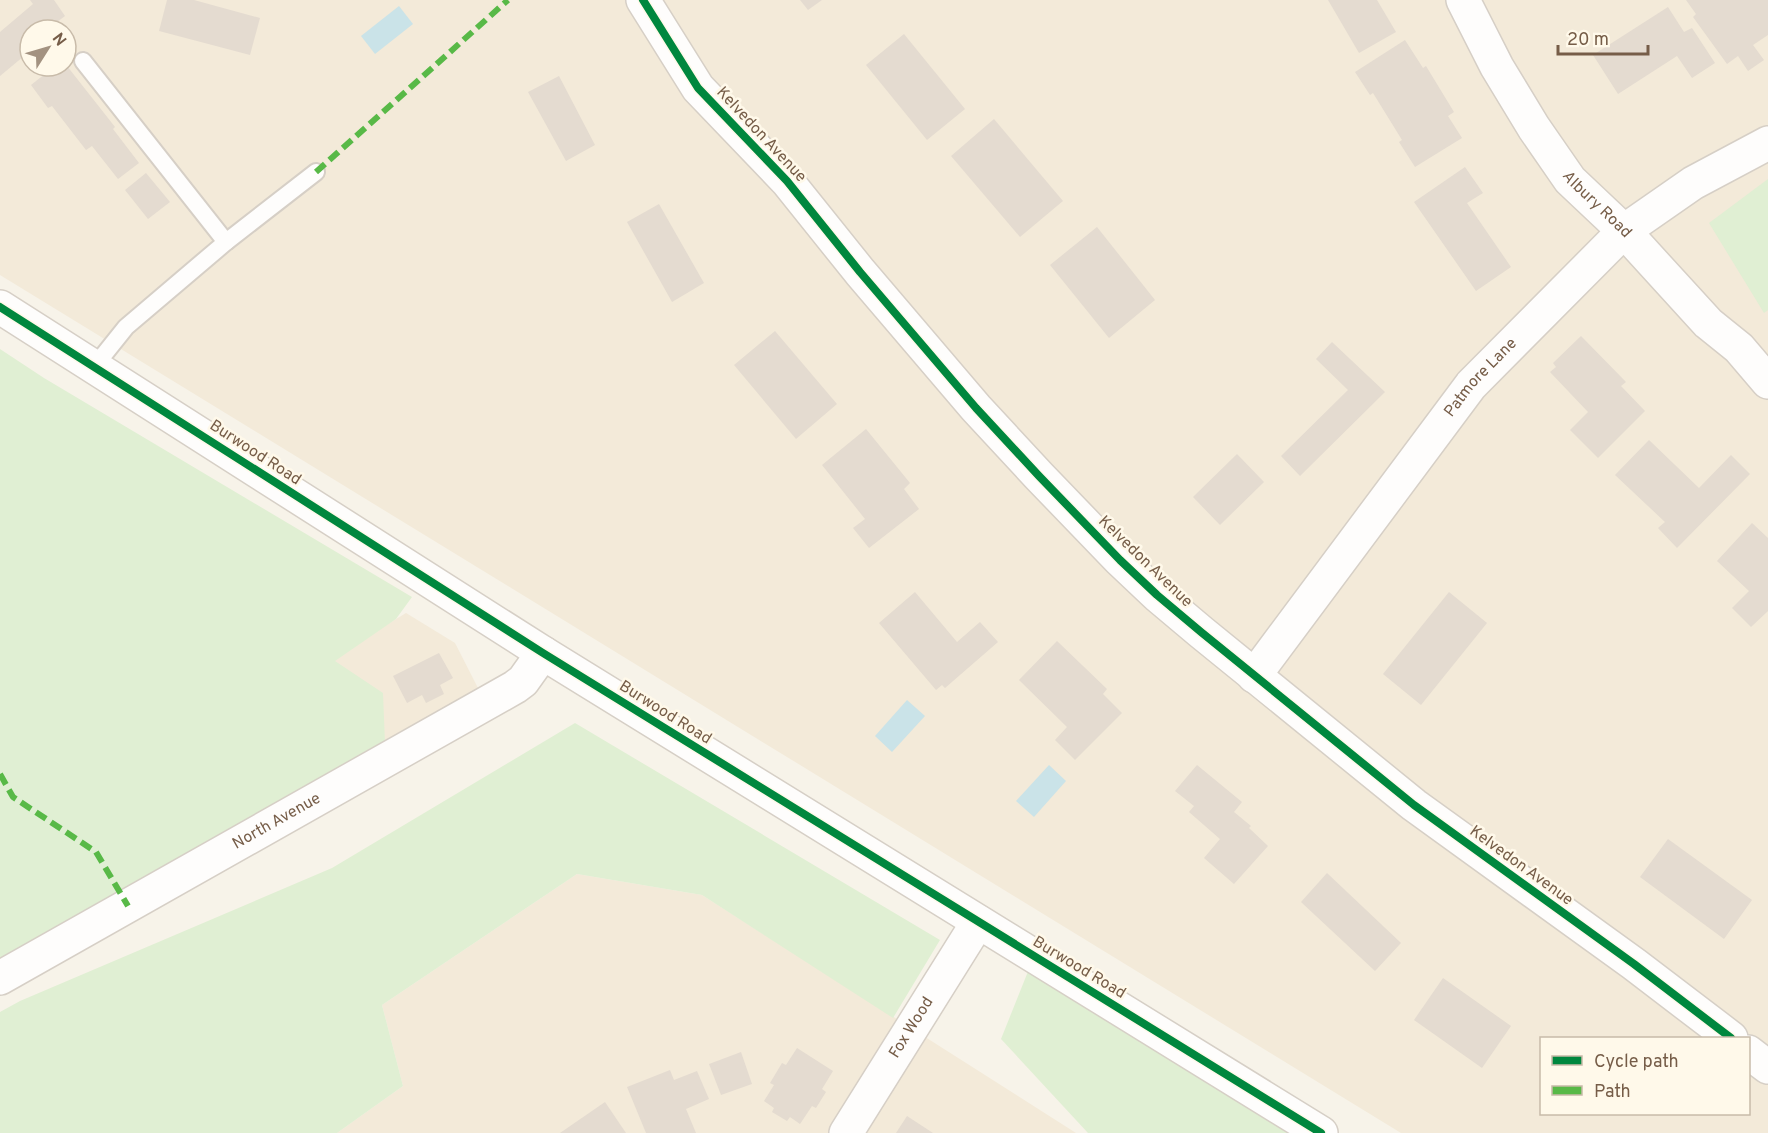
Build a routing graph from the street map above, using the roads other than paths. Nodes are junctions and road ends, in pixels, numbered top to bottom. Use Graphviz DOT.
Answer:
graph roads {
  1 [pos="643,0"];
  2 [pos="1462,0"];
  3 [pos="83,61"];
  4 [pos="1768,143"];
  5 [pos="316,172"];
  6 [pos="1624,231"];
  7 [pos="226,242"];
  8 [pos="0,307"];
  9 [pos="94,367"];
  10 [pos="1768,382"];
  11 [pos="543,653"];
  12 [pos="1254,676"];
  13 [pos="978,922"];
  14 [pos="0,978"];
  15 [pos="1730,1037"];
  16 [pos="1750,1053"];
  17 [pos="1768,1067"];
  18 [pos="846,1133"];
  19 [pos="1322,1133"];
  1 -- 12 [label="street, Kelvedon Avenue"];
  2 -- 6 [label="street, Albury Road"];
  3 -- 7 [label="lane"];
  4 -- 6 [label="street, Patmore Lane"];
  5 -- 7 [label="lane"];
  6 -- 10 [label="street, Albury Road"];
  6 -- 12 [label="street, Patmore Lane"];
  7 -- 9 [label="lane"];
  8 -- 9 [label="street, Burwood Road"];
  9 -- 11 [label="street, Burwood Road"];
  11 -- 13 [label="street, Burwood Road"];
  11 -- 14 [label="street, North Avenue"];
  12 -- 15 [label="street, Kelvedon Avenue"];
  13 -- 18 [label="street, Fox Wood"];
  13 -- 19 [label="street, Burwood Road"];
  16 -- 17 [label="street"];
}
